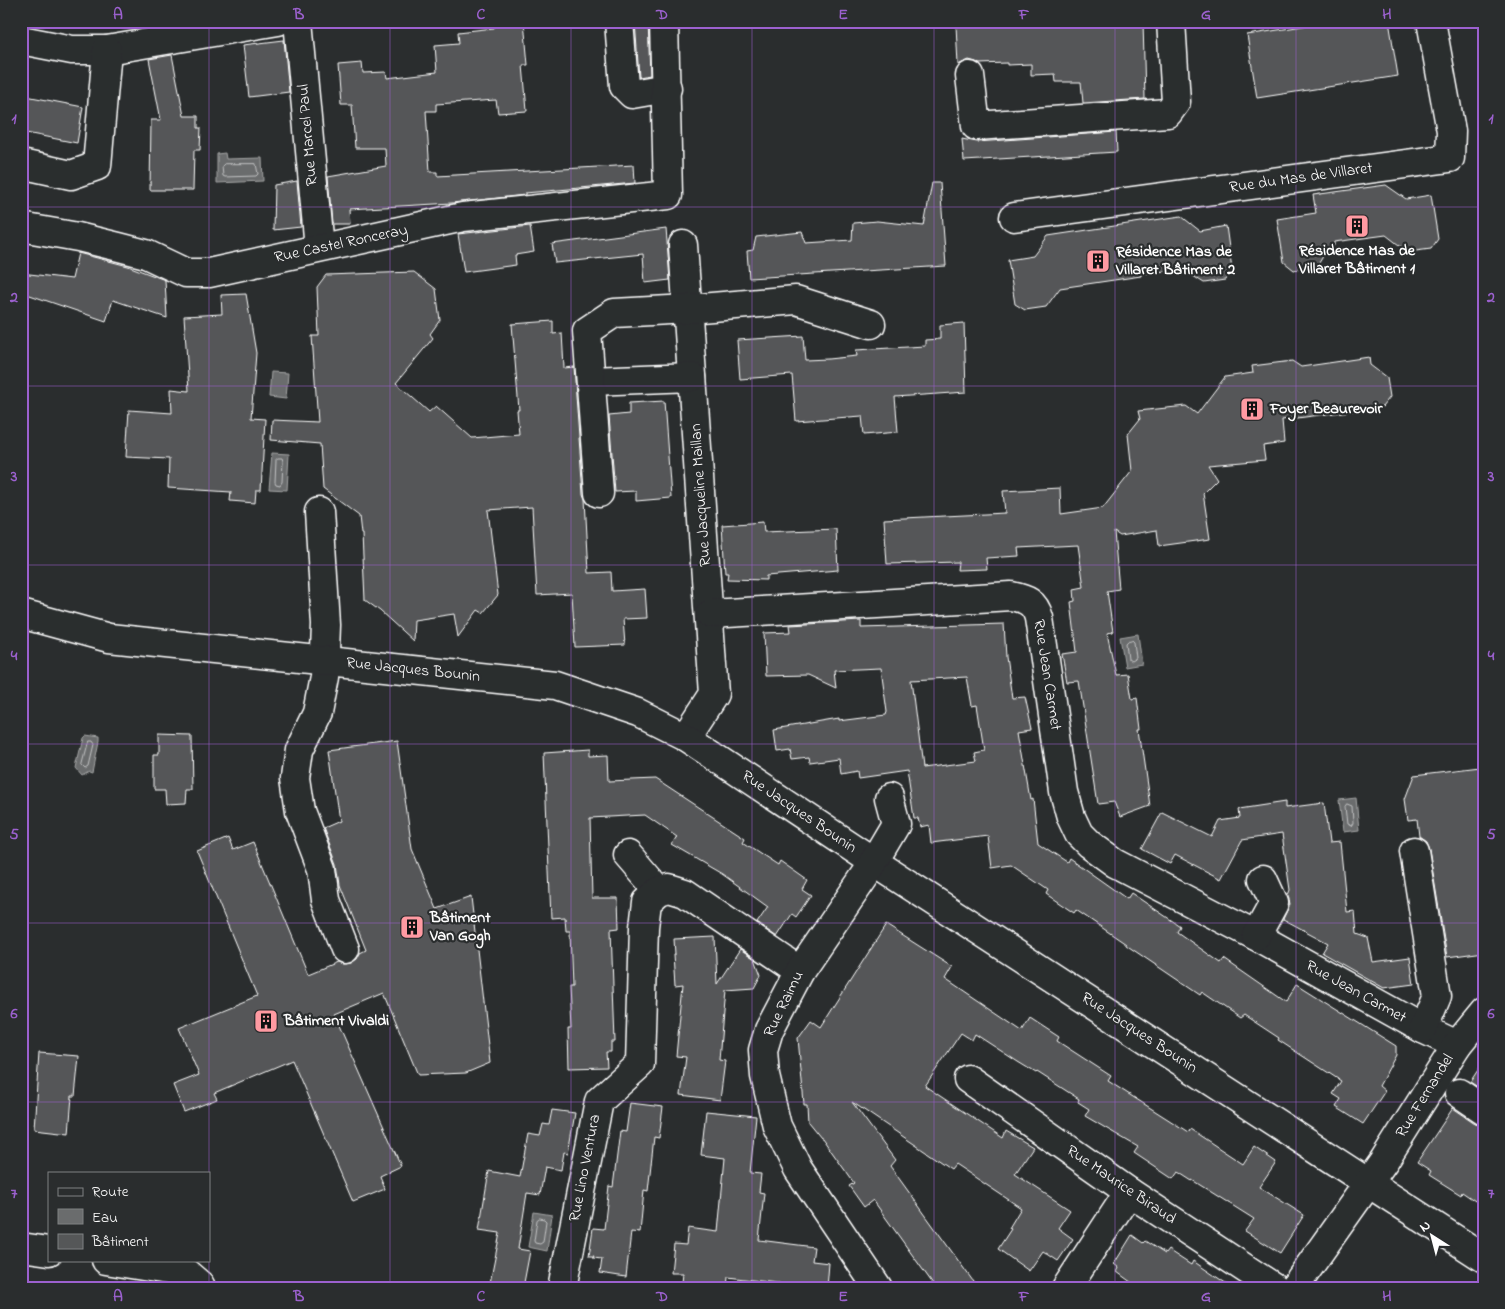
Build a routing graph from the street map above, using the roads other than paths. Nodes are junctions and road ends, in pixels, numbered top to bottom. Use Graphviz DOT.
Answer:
graph roads {
  1 [pos="278,21"];
  2 [pos="298,21"];
  3 [pos="619,21"];
  4 [pos="664,21"];
  5 [pos="1171,21"];
  6 [pos="1431,21"];
  7 [pos="21,40"];
  8 [pos="107,50"];
  9 [pos="970,76"];
  10 [pos="667,88"];
  11 [pos="21,164"];
  12 [pos="1014,217"];
  13 [pos="21,227"];
  14 [pos="683,245"];
  15 [pos="319,248"];
  16 [pos="688,309"];
  17 [pos="871,324"];
  18 [pos="692,377"];
  19 [pos="591,381"];
  20 [pos="599,493"];
  21 [pos="319,512"];
  22 [pos="21,614"];
  23 [pos="710,614"];
  24 [pos="325,661"];
  25 [pos="686,737"];
  26 [pos="889,798"];
  27 [pos="1414,851"];
  28 [pos="628,855"];
  29 [pos="874,862"];
  30 [pos="1263,879"];
  31 [pos="659,891"];
  32 [pos="1256,936"];
  33 [pos="345,949"];
  34 [pos="800,971"];
  35 [pos="1484,1012"];
  36 [pos="1423,1029"];
  37 [pos="1457,1046"];
  38 [pos="968,1079"];
  39 [pos="1459,1093"];
  40 [pos="1484,1110"];
  41 [pos="1370,1182"];
  42 [pos="1129,1192"];
  43 [pos="21,1247"];
  44 [pos="48,1251"];
  45 [pos="1484,1258"];
  46 [pos="118,1262"];
  47 [pos="201,1288"];
  48 [pos="562,1288"];
  49 [pos="878,1288"];
  50 [pos="1066,1288"];
  51 [pos="1275,1288"];
  52 [pos="1294,1288"];
  1 -- 8 [label="street"];
  2 -- 15 [label="street, Rue Marcel Paul"];
  3 -- 10 [label="street"];
  4 -- 10 [label="street"];
  5 -- 9 [label="street"];
  6 -- 12 [label="street, Rue du Mas de Villaret"];
  7 -- 8 [label="street"];
  8 -- 11 [label="street"];
  10 -- 15 [label="street, Rue Castel Ronceray"];
  13 -- 15 [label="street, Rue Castel Ronceray"];
  14 -- 16 [label="street, Rue Jacqueline Maillan"];
  16 -- 17 [label="street"];
  16 -- 18 [label="street, Rue Jacqueline Maillan"];
  16 -- 19 [label="street"];
  18 -- 19 [label="street"];
  18 -- 23 [label="street, Rue Jacqueline Maillan"];
  19 -- 20 [label="street"];
  21 -- 24 [label="street"];
  22 -- 24 [label="street, Rue Jacques Bounin"];
  23 -- 25 [label="street, Rue Jacqueline Maillan"];
  23 -- 32 [label="street, Rue Jean Carmet"];
  24 -- 25 [label="street, Rue Jacques Bounin"];
  24 -- 33 [label="street"];
  25 -- 29 [label="street, Rue Jacques Bounin"];
  26 -- 29 [label="street, Rue Raimu"];
  27 -- 36 [label="street"];
  28 -- 31 [label="street"];
  29 -- 34 [label="street, Rue Raimu"];
  29 -- 41 [label="street, Rue Jacques Bounin"];
  30 -- 32 [label="street"];
  31 -- 34 [label="street"];
  31 -- 48 [label="street, Rue Lino Ventura"];
  32 -- 36 [label="street, Rue Jean Carmet"];
  34 -- 49 [label="street, Rue Raimu"];
  35 -- 37 [label="street, Rue Fernandel"];
  36 -- 37 [label="street, Rue Jean Carmet"];
  37 -- 41 [label="street, Rue Fernandel"];
  38 -- 42 [label="street, Rue Maurice Biraud"];
  39 -- 40 [label="street"];
  41 -- 45 [label="street, Rue Jacques Bounin"];
  41 -- 52 [label="street, Rue Fernandel"];
  42 -- 50 [label="street"];
  42 -- 51 [label="street, Rue Maurice Biraud"];
  43 -- 44 [label="street"];
  46 -- 47 [label="street"];
}
